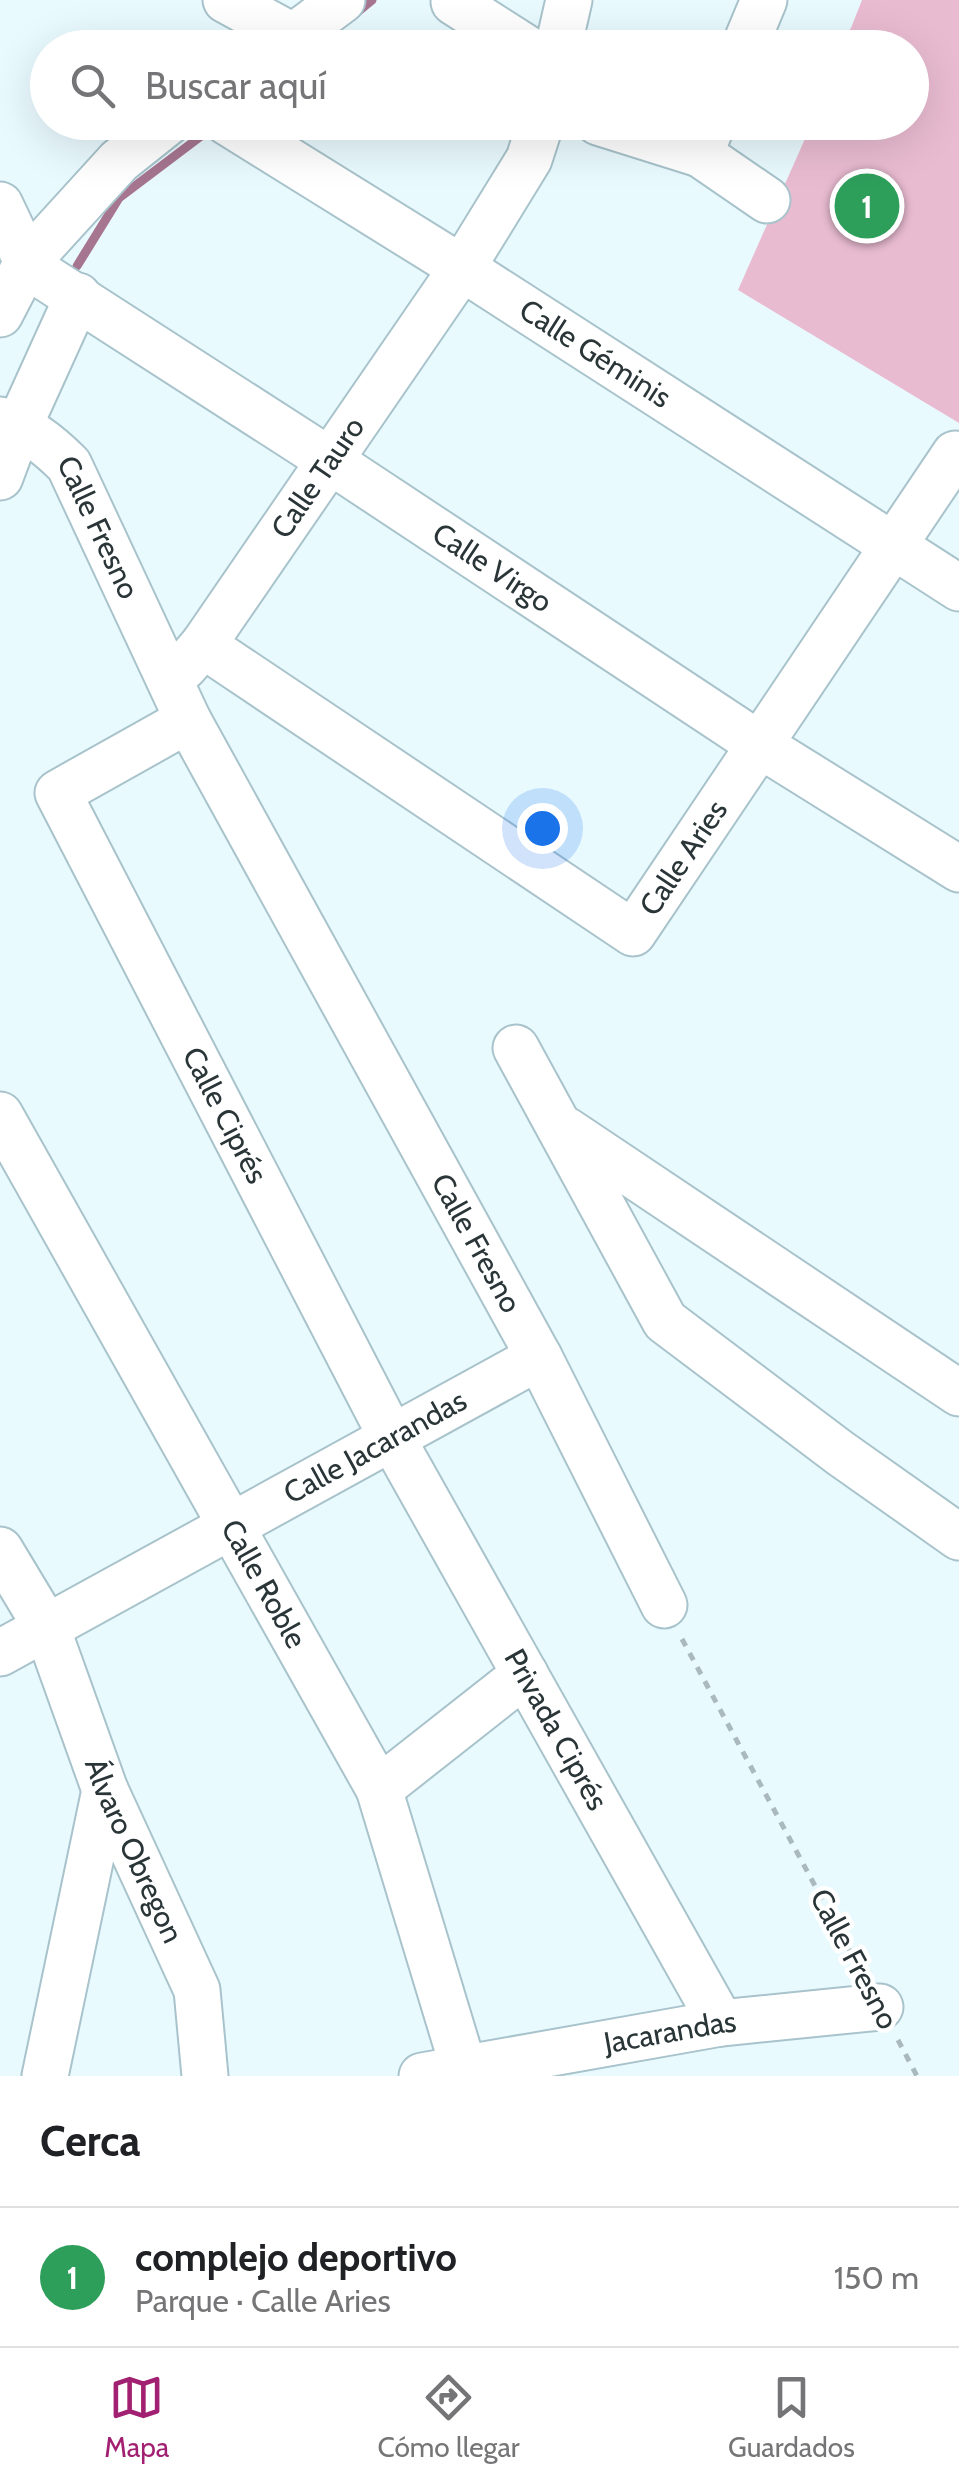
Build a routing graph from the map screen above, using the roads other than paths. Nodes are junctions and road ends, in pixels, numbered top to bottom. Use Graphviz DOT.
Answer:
graph roads {
  1 [pos="226,0"];
  2 [pos="342,0"];
  3 [pos="569,0"];
  4 [pos="764,0"];
  5 [pos="454,2"];
  6 [pos="269,30"];
  7 [pos="302,30"];
  8 [pos="498,30"];
  9 [pos="562,30"];
  10 [pos="752,30"];
  11 [pos="145,140"];
  12 [pos="255,140"];
  13 [pos="535,140"];
  14 [pos="708,140"];
  15 [pos="767,200"];
  16 [pos="0,206"];
  17 [pos="27,262"];
  18 [pos="462,268"];
  19 [pos="78,296"];
  20 [pos="0,314"];
  21 [pos="10,423"];
  22 [pos="954,454"];
  23 [pos="330,460"];
  24 [pos="0,476"];
  25 [pos="893,547"];
  26 [pos="959,588"];
  27 [pos="203,645"];
  28 [pos="179,702"];
  29 [pos="760,744"];
  30 [pos="58,792"];
  31 [pos="959,870"];
  32 [pos="516,1048"];
  33 [pos="0,1115"];
  34 [pos="558,1124"];
  35 [pos="539,1357"];
  36 [pos="959,1393"];
  37 [pos="392,1438"];
  38 [pos="232,1528"];
  39 [pos="959,1537"];
  40 [pos="0,1550"];
  41 [pos="664,1605"];
  42 [pos="48,1628"];
  43 [pos="0,1654"];
  44 [pos="525,1674"];
  45 [pos="379,1789"];
  46 [pos="105,1790"];
  47 [pos="880,2008"];
  48 [pos="722,2023"];
  49 [pos="451,2074"];
  50 [pos="44,2076"];
  51 [pos="205,2076"];
  1 -- 6 [label="street"];
  2 -- 7 [label="street"];
  3 -- 9 [label="street"];
  4 -- 10 [label="street"];
  5 -- 8 [label="street"];
  11 -- 17 [label="street"];
  12 -- 18 [label="street, Calle Géminis"];
  13 -- 18 [label="street, Calle Tauro"];
  14 -- 15 [label="street"];
  16 -- 17 [label="street"];
  17 -- 19 [label="street, Calle Virgo"];
  17 -- 20 [label="street"];
  18 -- 23 [label="street, Calle Tauro"];
  18 -- 25 [label="street, Calle Géminis"];
  19 -- 21 [label="street"];
  19 -- 23 [label="street, Calle Virgo"];
  21 -- 24 [label="street"];
  21 -- 28 [label="street, Calle Fresno"];
  22 -- 25 [label="street, Calle Aries"];
  23 -- 27 [label="street, Calle Tauro"];
  23 -- 29 [label="street, Calle Virgo"];
  25 -- 26 [label="street, Calle Géminis"];
  25 -- 29 [label="street, Calle Aries"];
  27 -- 28 [label="street, Calle Tauro"];
  27 -- 29 [label="street, Calle Aries"];
  28 -- 30 [label="street, Calle Tauro"];
  28 -- 35 [label="street, Calle Fresno"];
  29 -- 31 [label="street, Calle Virgo"];
  30 -- 37 [label="street, Calle Ciprés"];
  32 -- 34 [label="street"];
  33 -- 38 [label="street, Calle Roble"];
  34 -- 36 [label="street"];
  34 -- 39 [label="street"];
  35 -- 37 [label="street, Calle Jacarandas"];
  35 -- 41 [label="street, Calle Fresno"];
  37 -- 38 [label="street, Calle Jacarandas"];
  37 -- 44 [label="street, Privada Ciprés"];
  38 -- 42 [label="street, Calle Jacarandas"];
  38 -- 45 [label="street, Calle Roble"];
  40 -- 42 [label="street, Álvaro Obregon"];
  42 -- 43 [label="street, Calle Jacarandas"];
  42 -- 46 [label="street, Álvaro Obregon"];
  44 -- 45 [label="street"];
  44 -- 48 [label="street, Privada Ciprés"];
  45 -- 49 [label="street, Calle Roble"];
  46 -- 50 [label="street"];
  46 -- 51 [label="street, Álvaro Obregon"];
  47 -- 48 [label="street, Jacarandas"];
  48 -- 49 [label="street, Jacarandas"];
}
